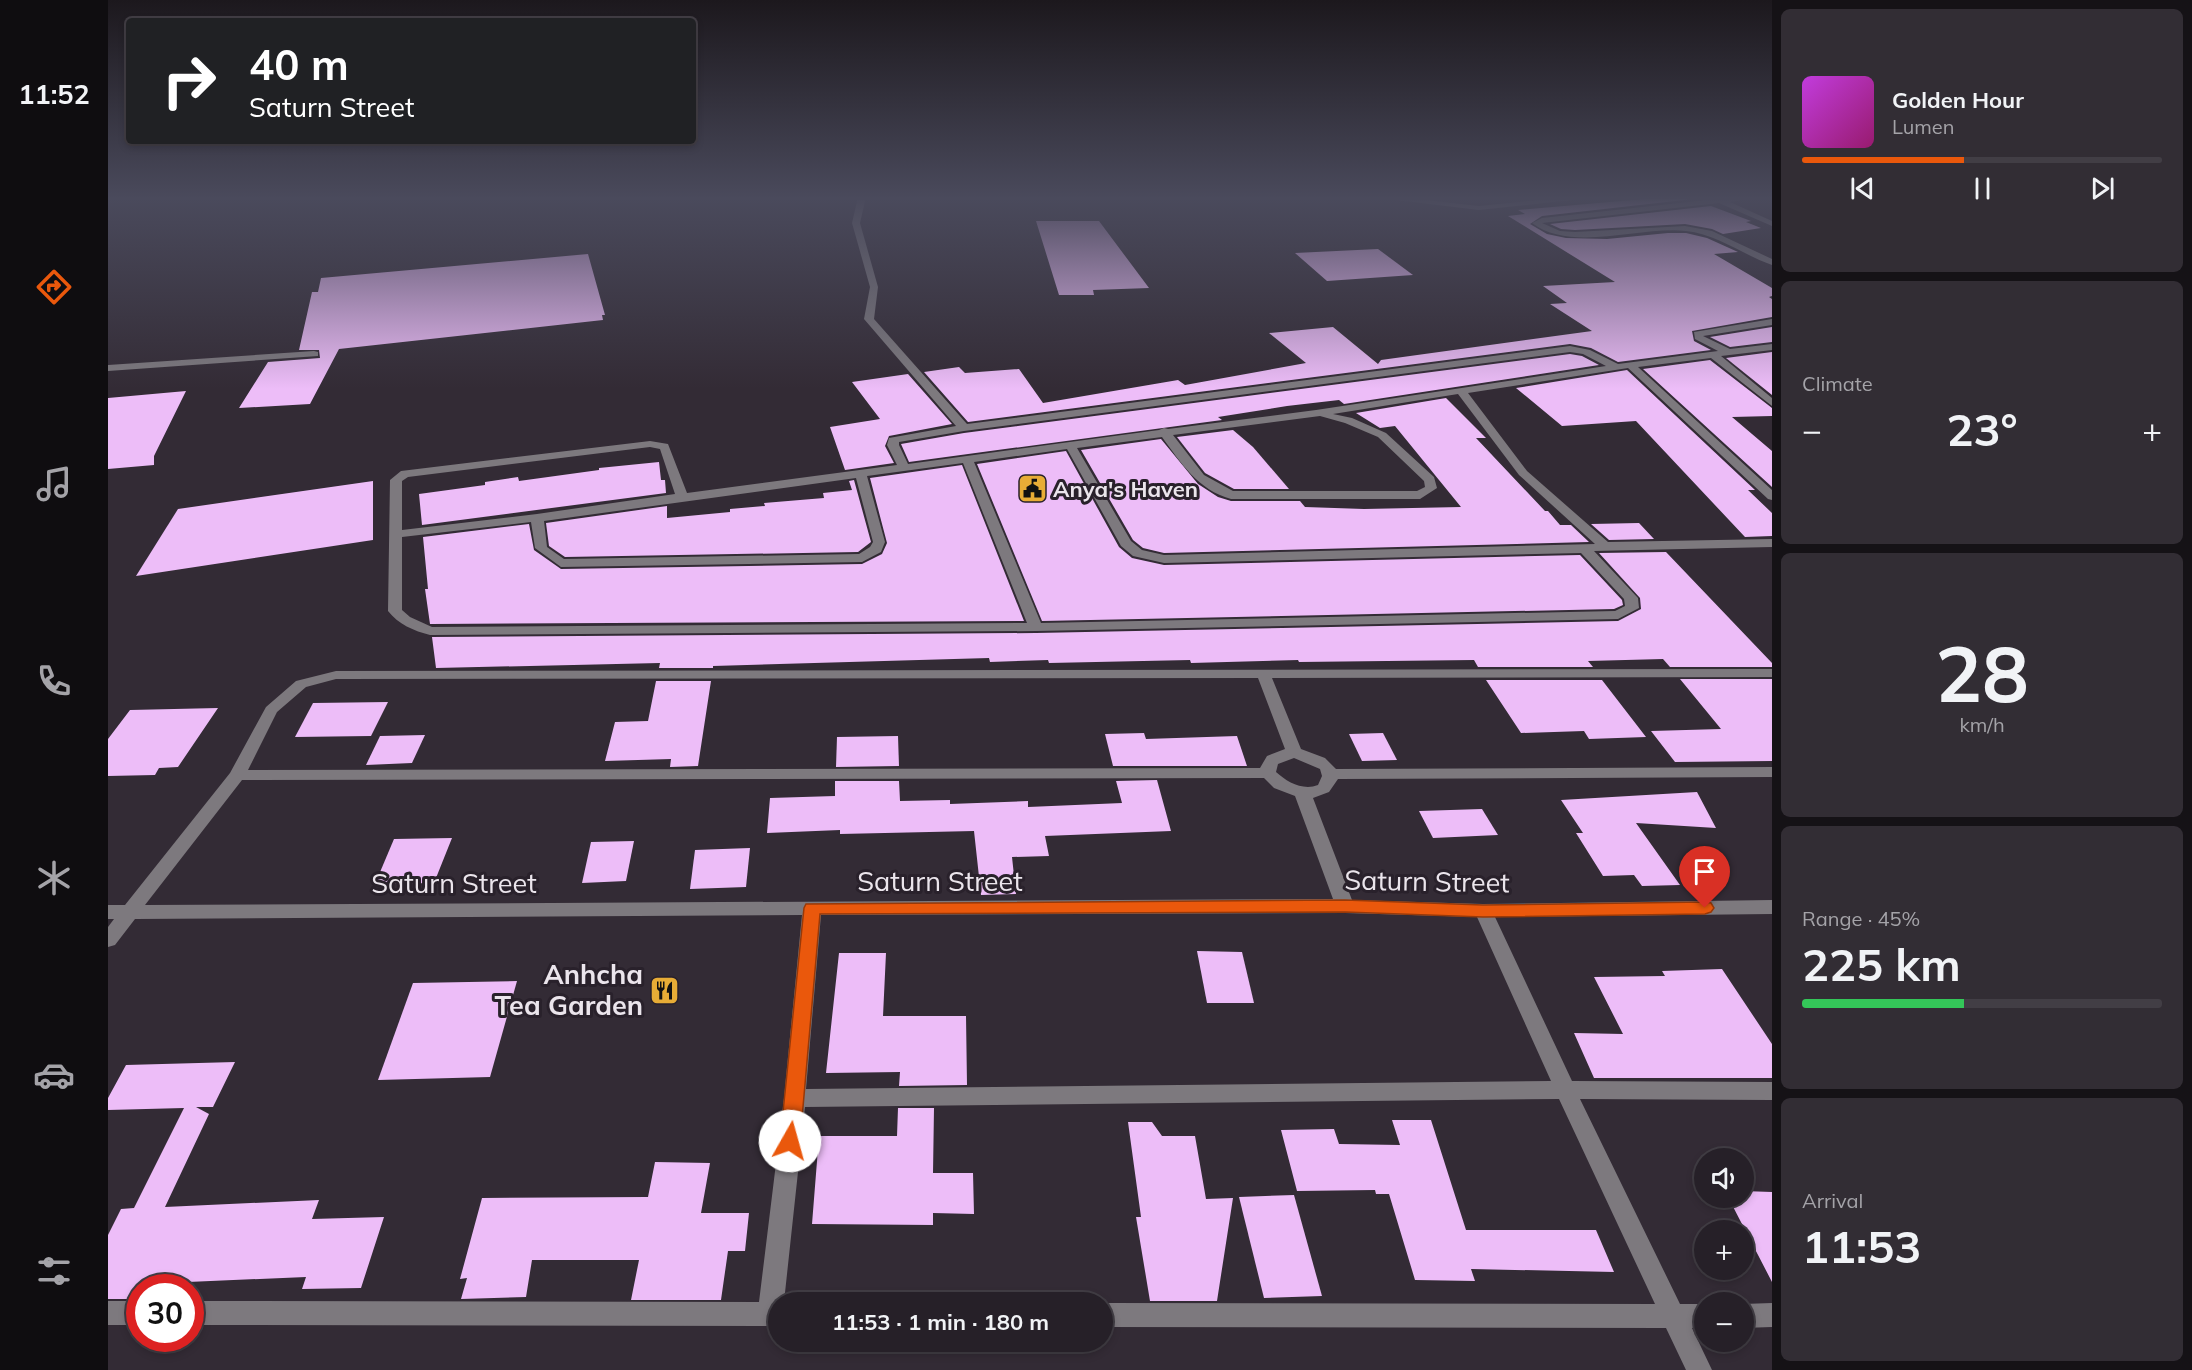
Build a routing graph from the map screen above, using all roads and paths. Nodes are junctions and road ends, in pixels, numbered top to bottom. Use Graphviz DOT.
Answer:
graph roads {
  1 [pos="867,261"];
  2 [pos="1772,322"];
  3 [pos="1772,347"];
  4 [pos="1711,353"];
  5 [pos="1728,353"];
  6 [pos="314,354"];
  7 [pos="1630,364"];
  8 [pos="1616,367"];
  9 [pos="108,368"];
  10 [pos="1462,392"];
  11 [pos="1772,403"];
  12 [pos="1316,413"];
  13 [pos="963,428"];
  14 [pos="1164,431"];
  15 [pos="1070,445"];
  16 [pos="968,460"];
  17 [pos="904,468"];
  18 [pos="861,475"];
  19 [pos="1772,496"];
  20 [pos="682,497"];
  21 [pos="537,518"];
  22 [pos="396,534"];
  23 [pos="1772,543"];
  24 [pos="1605,546"];
  25 [pos="1584,549"];
  26 [pos="1036,627"];
  27 [pos="1263,673"];
  28 [pos="1772,673"];
  29 [pos="1294,753"];
  30 [pos="1772,772"];
  31 [pos="1268,773"];
  32 [pos="1330,774"];
  33 [pos="237,775"];
  34 [pos="1302,792"];
  35 [pos="1345,906"];
  36 [pos="1772,907"];
  37 [pos="812,908"];
  38 [pos="1483,911"];
  39 [pos="108,912"];
  40 [pos="128,912"];
  41 [pos="108,940"];
  42 [pos="1565,1090"];
  43 [pos="1772,1091"];
  44 [pos="795,1098"];
  45 [pos="776,1292"];
  46 [pos="108,1313"];
  47 [pos="126,1313"];
  48 [pos="204,1313"];
  49 [pos="768,1314"];
  50 [pos="1113,1315"];
  51 [pos="1772,1315"];
  52 [pos="1671,1316"];
  53 [pos="1694,1316"];
  54 [pos="1754,1316"];
  55 [pos="1699,1370"];
  1 -- 13 [label="street"];
  2 -- 5 [label="street"];
  3 -- 5 [label="street"];
  4 -- 5 [label="street"];
  4 -- 7 [label="street"];
  4 -- 11 [label="street"];
  6 -- 9 [label="street"];
  7 -- 8 [label="street"];
  7 -- 19 [label="street"];
  8 -- 10 [label="street"];
  8 -- 13 [label="street"];
  10 -- 12 [label="street"];
  10 -- 24 [label="street"];
  12 -- 14 [label="street"];
  12 -- 14 [label="street"];
  13 -- 17 [label="street"];
  14 -- 15 [label="street"];
  15 -- 16 [label="street"];
  15 -- 25 [label="street"];
  16 -- 17 [label="street"];
  16 -- 26 [label="street"];
  17 -- 18 [label="street"];
  18 -- 20 [label="street"];
  18 -- 21 [label="street"];
  20 -- 21 [label="street"];
  20 -- 22 [label="street"];
  21 -- 22 [label="street"];
  22 -- 26 [label="street"];
  23 -- 24 [label="street"];
  24 -- 25 [label="street"];
  25 -- 26 [label="street"];
  27 -- 28 [label="street"];
  27 -- 29 [label="street"];
  27 -- 33 [label="street"];
  29 -- 31 [label="street"];
  29 -- 32 [label="street"];
  30 -- 32 [label="street"];
  31 -- 33 [label="street"];
  31 -- 34 [label="street"];
  32 -- 34 [label="street"];
  33 -- 40 [label="street"];
  34 -- 35 [label="street"];
  35 -- 37 [label="street, Saturn Street"];
  35 -- 38 [label="street, Saturn Street"];
  36 -- 38 [label="street, Saturn Street"];
  37 -- 40 [label="street, Saturn Street"];
  37 -- 44 [label="street"];
  38 -- 42 [label="street"];
  39 -- 40 [label="street, Saturn Street"];
  40 -- 41 [label="street"];
  42 -- 43 [label="street"];
  42 -- 44 [label="street"];
  42 -- 52 [label="street"];
  44 -- 45 [label="street"];
  46 -- 47 [label="street"];
  48 -- 49 [label="street"];
  50 -- 52 [label="street"];
  51 -- 54 [label="street"];
  52 -- 53 [label="street"];
  52 -- 55 [label="street"];
}
